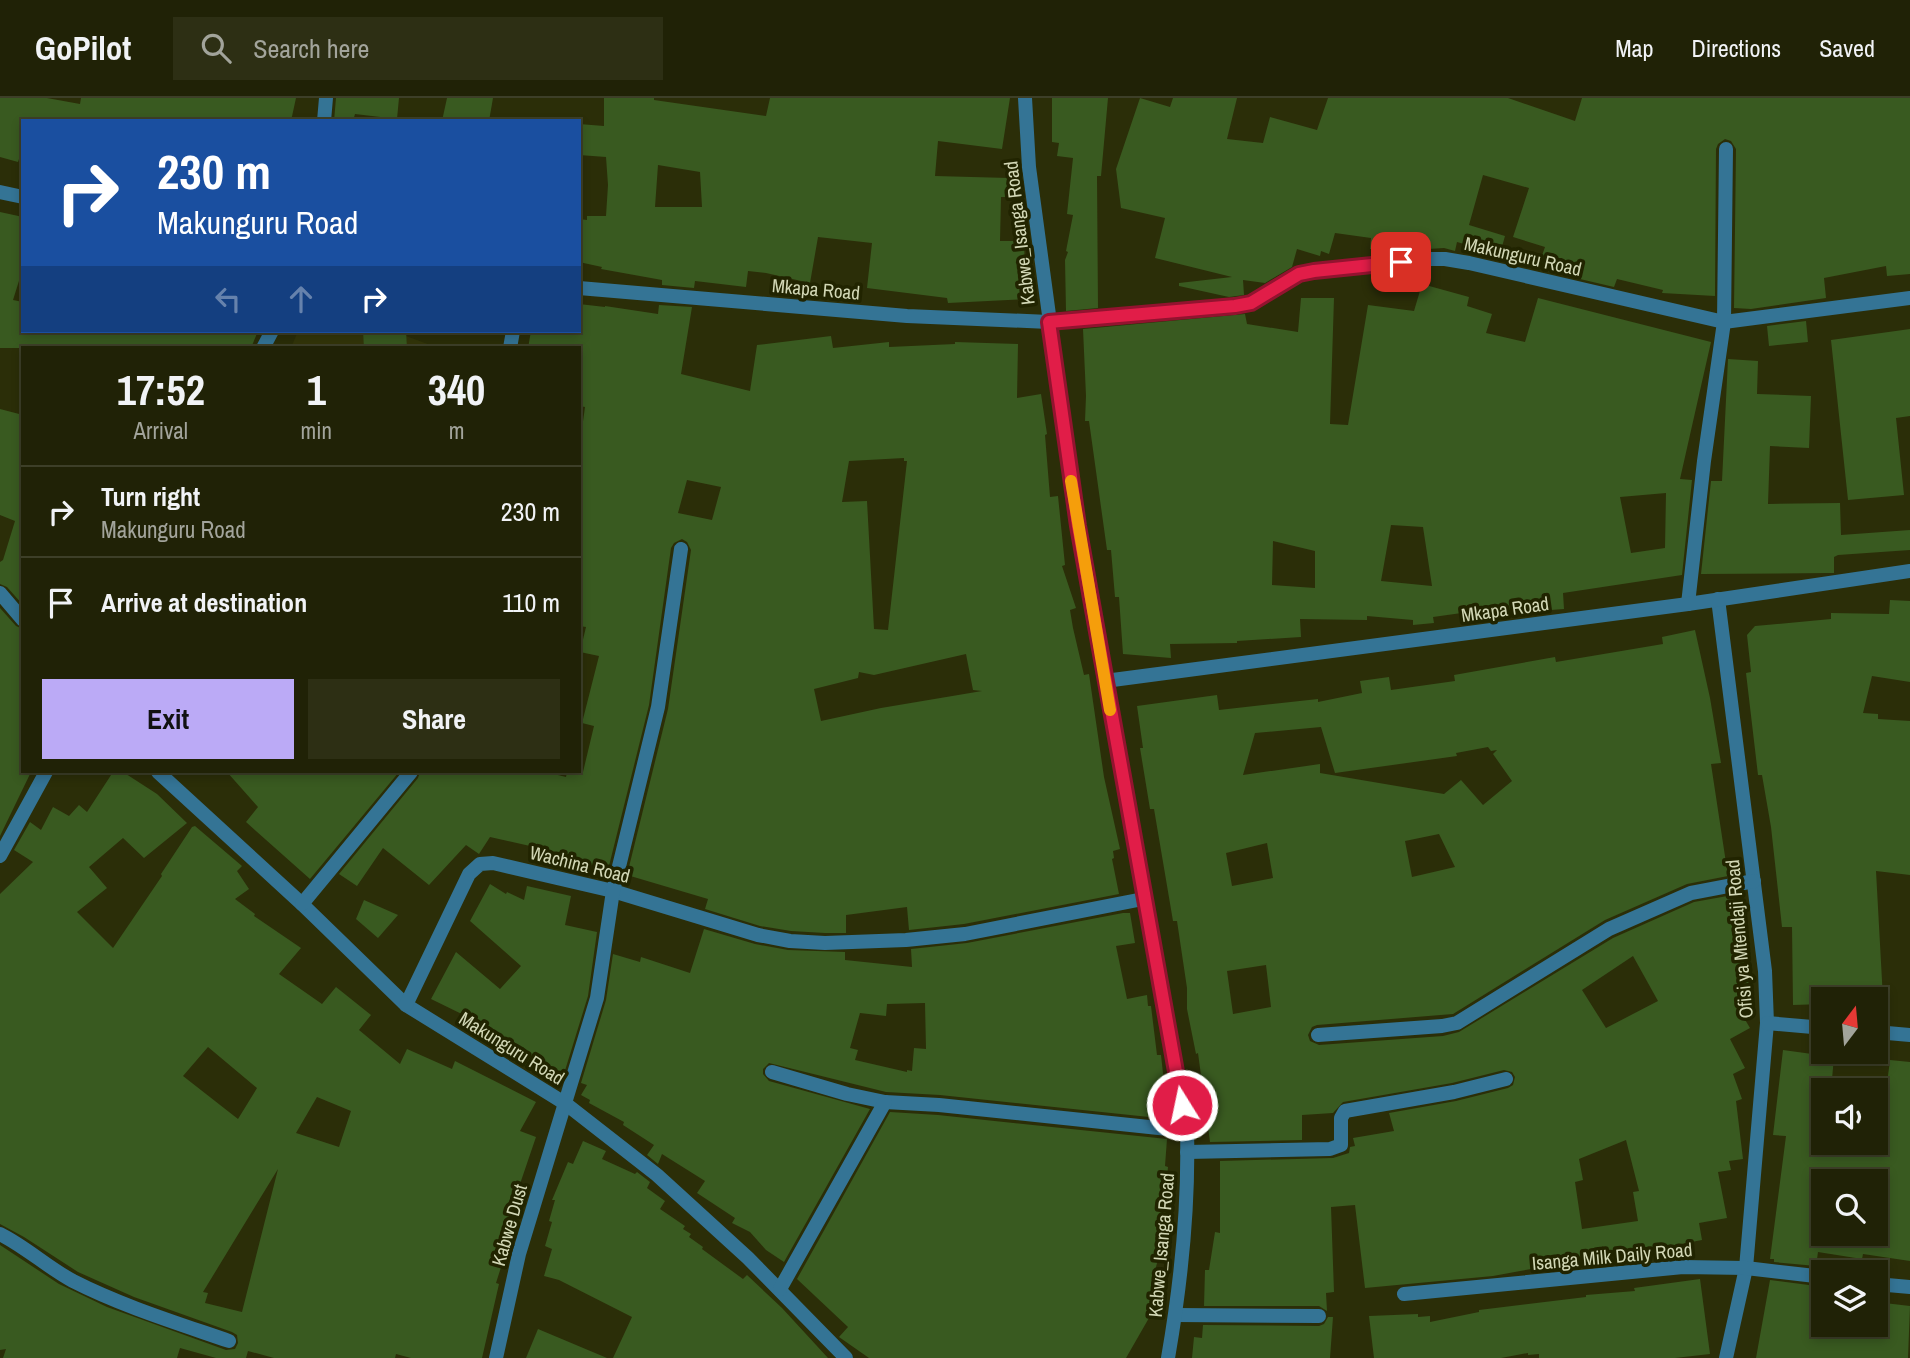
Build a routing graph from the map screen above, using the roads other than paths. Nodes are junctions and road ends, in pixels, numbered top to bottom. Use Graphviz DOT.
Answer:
graph roads {
  1 [pos="326,98"];
  2 [pos="1026,98"];
  3 [pos="324,119"];
  4 [pos="1726,149"];
  5 [pos="0,192"];
  6 [pos="21,197"];
  7 [pos="581,288"];
  8 [pos="1910,298"];
  9 [pos="1049,322"];
  10 [pos="1724,322"];
  11 [pos="681,549"];
  12 [pos="1910,571"];
  13 [pos="0,593"];
  14 [pos="1718,599"];
  15 [pos="1688,604"];
  16 [pos="21,618"];
  17 [pos="1105,681"];
  18 [pos="45,773"];
  19 [pos="159,773"];
  20 [pos="410,773"];
  21 [pos="0,856"];
  22 [pos="1754,881"];
  23 [pos="613,891"];
  24 [pos="1143,899"];
  25 [pos="302,904"];
  26 [pos="406,1005"];
  27 [pos="1767,1023"];
  28 [pos="1811,1027"];
  29 [pos="1888,1033"];
  30 [pos="1318,1035"];
  31 [pos="1910,1035"];
  32 [pos="772,1072"];
  33 [pos="1506,1079"];
  34 [pos="885,1102"];
  35 [pos="566,1104"];
  36 [pos="1187,1131"];
  37 [pos="1188,1152"];
  38 [pos="0,1234"];
  39 [pos="1746,1268"];
  40 [pos="1811,1276"];
  41 [pos="1888,1284"];
  42 [pos="1910,1287"];
  43 [pos="780,1289"];
  44 [pos="1404,1294"];
  45 [pos="1176,1315"];
  46 [pos="1319,1316"];
  47 [pos="229,1341"];
  48 [pos="496,1358"];
  49 [pos="845,1358"];
  50 [pos="1168,1358"];
  51 [pos="1726,1358"];
  1 -- 3 [label="street"];
  2 -- 9 [label="street, Kabwe_Isanga Road"];
  4 -- 10 [label="street"];
  5 -- 6 [label="street"];
  7 -- 9 [label="street, Mkapa Road"];
  8 -- 10 [label="street, Makunguru Road"];
  9 -- 10 [label="street, Makunguru Road"];
  9 -- 17 [label="street, Kabwe_Isanga Road"];
  10 -- 15 [label="street"];
  11 -- 23 [label="street, Kabwe Dust"];
  12 -- 14 [label="street, Mkapa Road"];
  13 -- 16 [label="street"];
  14 -- 15 [label="street, Mkapa Road"];
  14 -- 22 [label="street, Ofisi ya Mtendaji Road"];
  15 -- 17 [label="street, Mkapa Road"];
  17 -- 24 [label="street, Kabwe_Isanga Road"];
  18 -- 21 [label="street"];
  19 -- 25 [label="street, Makunguru Road"];
  20 -- 25 [label="street"];
  22 -- 27 [label="street, Ofisi ya Mtendaji Road"];
  22 -- 30 [label="street"];
  23 -- 24 [label="street, Wachina Road"];
  23 -- 26 [label="street, Wachina Road"];
  23 -- 35 [label="street, Kabwe Dust"];
  24 -- 36 [label="street, Kabwe_Isanga Road"];
  25 -- 26 [label="street, Makunguru Road"];
  26 -- 35 [label="street, Makunguru Road"];
  27 -- 28 [label="street"];
  27 -- 39 [label="street, Ofisi ya Mtendaji Road"];
  29 -- 31 [label="street"];
  32 -- 34 [label="street"];
  33 -- 37 [label="street"];
  34 -- 36 [label="street"];
  34 -- 43 [label="street"];
  35 -- 43 [label="street, Makunguru Road"];
  35 -- 48 [label="street, Kabwe Dust"];
  36 -- 37 [label="street, Kabwe_Isanga Road"];
  37 -- 45 [label="street, Kabwe_Isanga Road"];
  38 -- 47 [label="street"];
  39 -- 40 [label="street, Isanga Milk Daily Road"];
  39 -- 44 [label="street, Isanga Milk Daily Road"];
  39 -- 51 [label="street, Ofisi ya Mtendaji Road"];
  41 -- 42 [label="street"];
  43 -- 49 [label="street, Makunguru Road"];
  45 -- 46 [label="street"];
  45 -- 50 [label="street, Kabwe_Isanga Road"];
}
